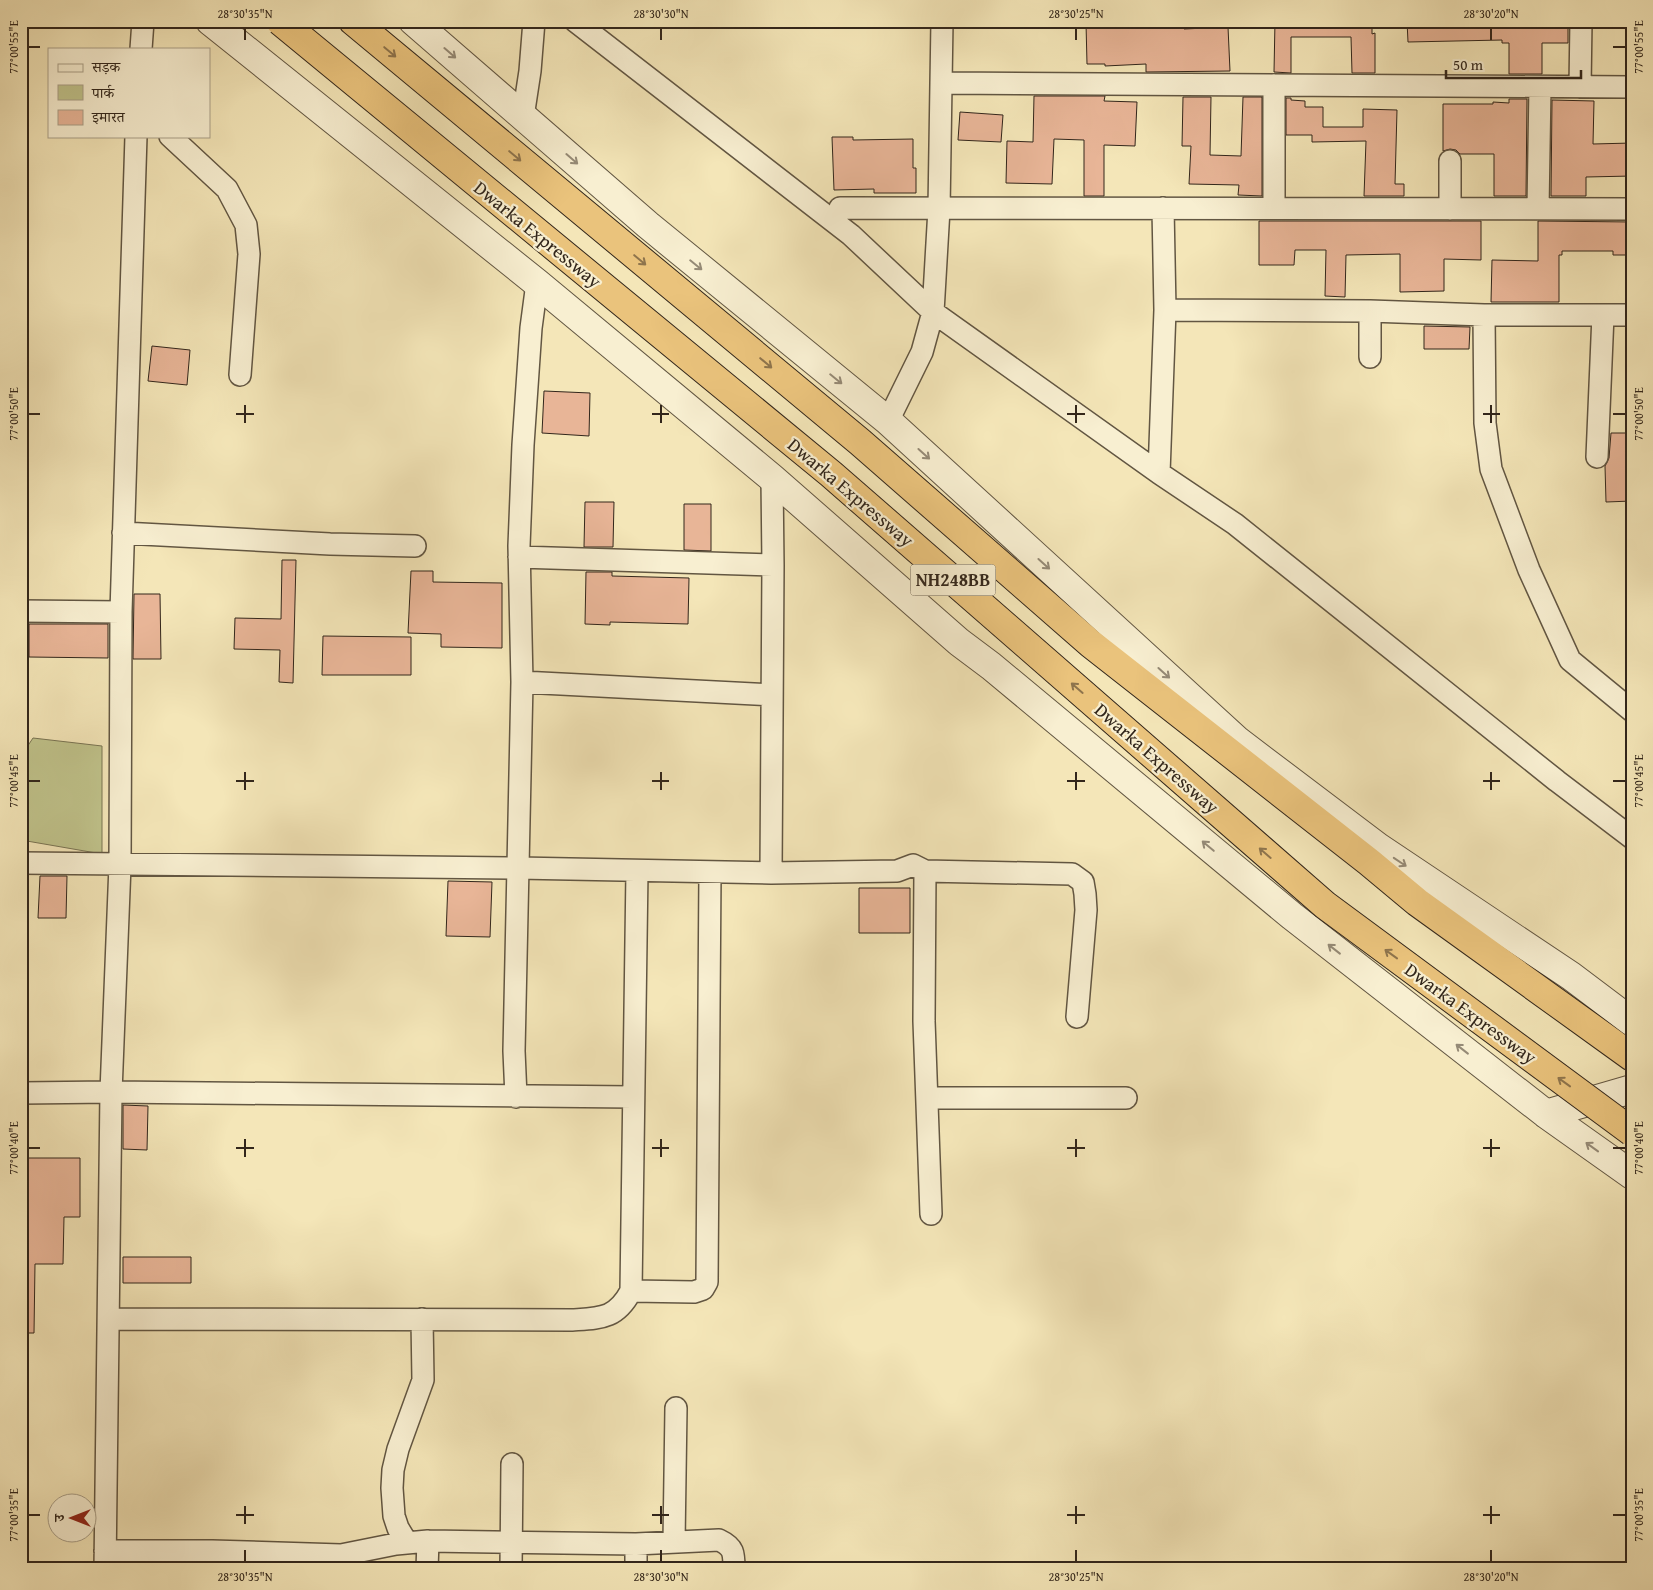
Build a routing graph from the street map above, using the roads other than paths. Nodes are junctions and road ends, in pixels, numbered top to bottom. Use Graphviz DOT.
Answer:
graph roads {
  1 [pos="143,21"];
  2 [pos="210,21"];
  3 [pos="280,21"];
  4 [pos="353,21"];
  5 [pos="413,21"];
  6 [pos="534,21"];
  7 [pos="575,21"];
  8 [pos="942,21"];
  9 [pos="1581,21"];
  10 [pos="141,48"];
  11 [pos="941,83"];
  12 [pos="1274,85"];
  13 [pos="1540,87"];
  14 [pos="1580,87"];
  15 [pos="1632,87"];
  16 [pos="523,117"];
  17 [pos="136,138"];
  18 [pos="172,138"];
  19 [pos="1450,161"];
  20 [pos="840,208"];
  21 [pos="1164,208"];
  22 [pos="1274,208"];
  23 [pos="939,209"];
  24 [pos="1450,209"];
  25 [pos="1538,209"];
  26 [pos="1632,209"];
  27 [pos="536,283"];
  28 [pos="1165,310"];
  29 [pos="1370,311"];
  30 [pos="932,312"];
  31 [pos="1484,315"];
  32 [pos="1602,315"];
  33 [pos="1632,316"];
  34 [pos="1370,357"];
  35 [pos="240,375"];
  36 [pos="888,421"];
  37 [pos="1597,457"];
  38 [pos="1159,473"];
  39 [pos="772,478"];
  40 [pos="122,533"];
  41 [pos="415,546"];
  42 [pos="519,557"];
  43 [pos="773,564"];
  44 [pos="21,611"];
  45 [pos="121,612"];
  46 [pos="522,682"];
  47 [pos="772,695"];
  48 [pos="1632,711"];
  49 [pos="1632,838"];
  50 [pos="21,863"];
  51 [pos="120,865"];
  52 [pos="518,868"];
  53 [pos="637,870"];
  54 [pos="925,870"];
  55 [pos="710,872"];
  56 [pos="771,873"];
  57 [pos="1077,1017"];
  58 [pos="1632,1022"];
  59 [pos="1632,1057"];
  60 [pos="1632,1089"];
  61 [pos="111,1092"];
  62 [pos="21,1093"];
  63 [pos="516,1097"];
  64 [pos="633,1097"];
  65 [pos="928,1098"];
  66 [pos="1126,1098"];
  67 [pos="1546,1114"];
  68 [pos="1632,1132"];
  69 [pos="1632,1175"];
  70 [pos="931,1214"];
  71 [pos="631,1291"];
  72 [pos="109,1319"];
  73 [pos="422,1319"];
  74 [pos="676,1408"];
  75 [pos="512,1464"];
  76 [pos="417,1542"];
  77 [pos="511,1542"];
  78 [pos="674,1542"];
  79 [pos="636,1544"];
  80 [pos="105,1560"];
  81 [pos="427,1569"];
  82 [pos="511,1569"];
  83 [pos="636,1569"];
  84 [pos="734,1569"];
  1 -- 10 [label="street"];
  2 -- 27 [label="street"];
  68 -- 3 [label="highway, Dwarka Expressway / NH248BB, one-way, bridge"];
  4 -- 59 [label="highway, NH248BB, one-way"];
  5 -- 16 [label="street, one-way"];
  6 -- 16 [label="street"];
  7 -- 30 [label="street"];
  8 -- 11 [label="street"];
  9 -- 14 [label="street"];
  11 -- 12 [label="street"];
  11 -- 23 [label="street"];
  12 -- 13 [label="street"];
  12 -- 22 [label="street"];
  13 -- 14 [label="street"];
  13 -- 25 [label="street"];
  14 -- 15 [label="street"];
  16 -- 36 [label="street, one-way"];
  17 -- 40 [label="street"];
  18 -- 35 [label="street"];
  19 -- 24 [label="street"];
  20 -- 23 [label="street"];
  21 -- 22 [label="street"];
  21 -- 23 [label="street"];
  21 -- 28 [label="street"];
  22 -- 24 [label="street"];
  23 -- 30 [label="street"];
  24 -- 25 [label="street"];
  25 -- 26 [label="street"];
  27 -- 39 [label="street"];
  27 -- 42 [label="street"];
  28 -- 29 [label="street"];
  28 -- 38 [label="street"];
  29 -- 31 [label="street"];
  29 -- 34 [label="street"];
  30 -- 36 [label="street"];
  30 -- 38 [label="street"];
  31 -- 32 [label="street"];
  31 -- 48 [label="street"];
  32 -- 33 [label="street"];
  32 -- 37 [label="street"];
  36 -- 58 [label="street, one-way"];
  38 -- 49 [label="street"];
  39 -- 43 [label="street"];
  67 -- 39 [label="street, one-way"];
  40 -- 41 [label="street"];
  40 -- 45 [label="street"];
  42 -- 43 [label="street"];
  42 -- 46 [label="street"];
  43 -- 47 [label="street"];
  44 -- 45 [label="street"];
  45 -- 51 [label="street"];
  46 -- 47 [label="street"];
  46 -- 52 [label="street"];
  47 -- 56 [label="street"];
  50 -- 51 [label="street"];
  51 -- 52 [label="street"];
  51 -- 61 [label="street"];
  52 -- 53 [label="street"];
  52 -- 63 [label="street"];
  53 -- 55 [label="street"];
  53 -- 64 [label="street"];
  54 -- 56 [label="street"];
  54 -- 57 [label="street"];
  54 -- 65 [label="street"];
  55 -- 56 [label="street"];
  55 -- 71 [label="street"];
  60 -- 67 [label="street"];
  61 -- 62 [label="street"];
  61 -- 63 [label="street"];
  61 -- 72 [label="street"];
  63 -- 64 [label="street"];
  64 -- 71 [label="street"];
  65 -- 66 [label="street"];
  65 -- 70 [label="street"];
  69 -- 67 [label="street, one-way"];
  71 -- 73 [label="street"];
  72 -- 73 [label="street"];
  72 -- 80 [label="street"];
  73 -- 76 [label="street"];
  74 -- 78 [label="street"];
  75 -- 77 [label="street"];
  76 -- 77 [label="street"];
  76 -- 80 [label="street"];
  76 -- 81 [label="street"];
  77 -- 79 [label="street"];
  77 -- 82 [label="street"];
  78 -- 79 [label="street"];
  78 -- 84 [label="street"];
  79 -- 83 [label="street"];
}
